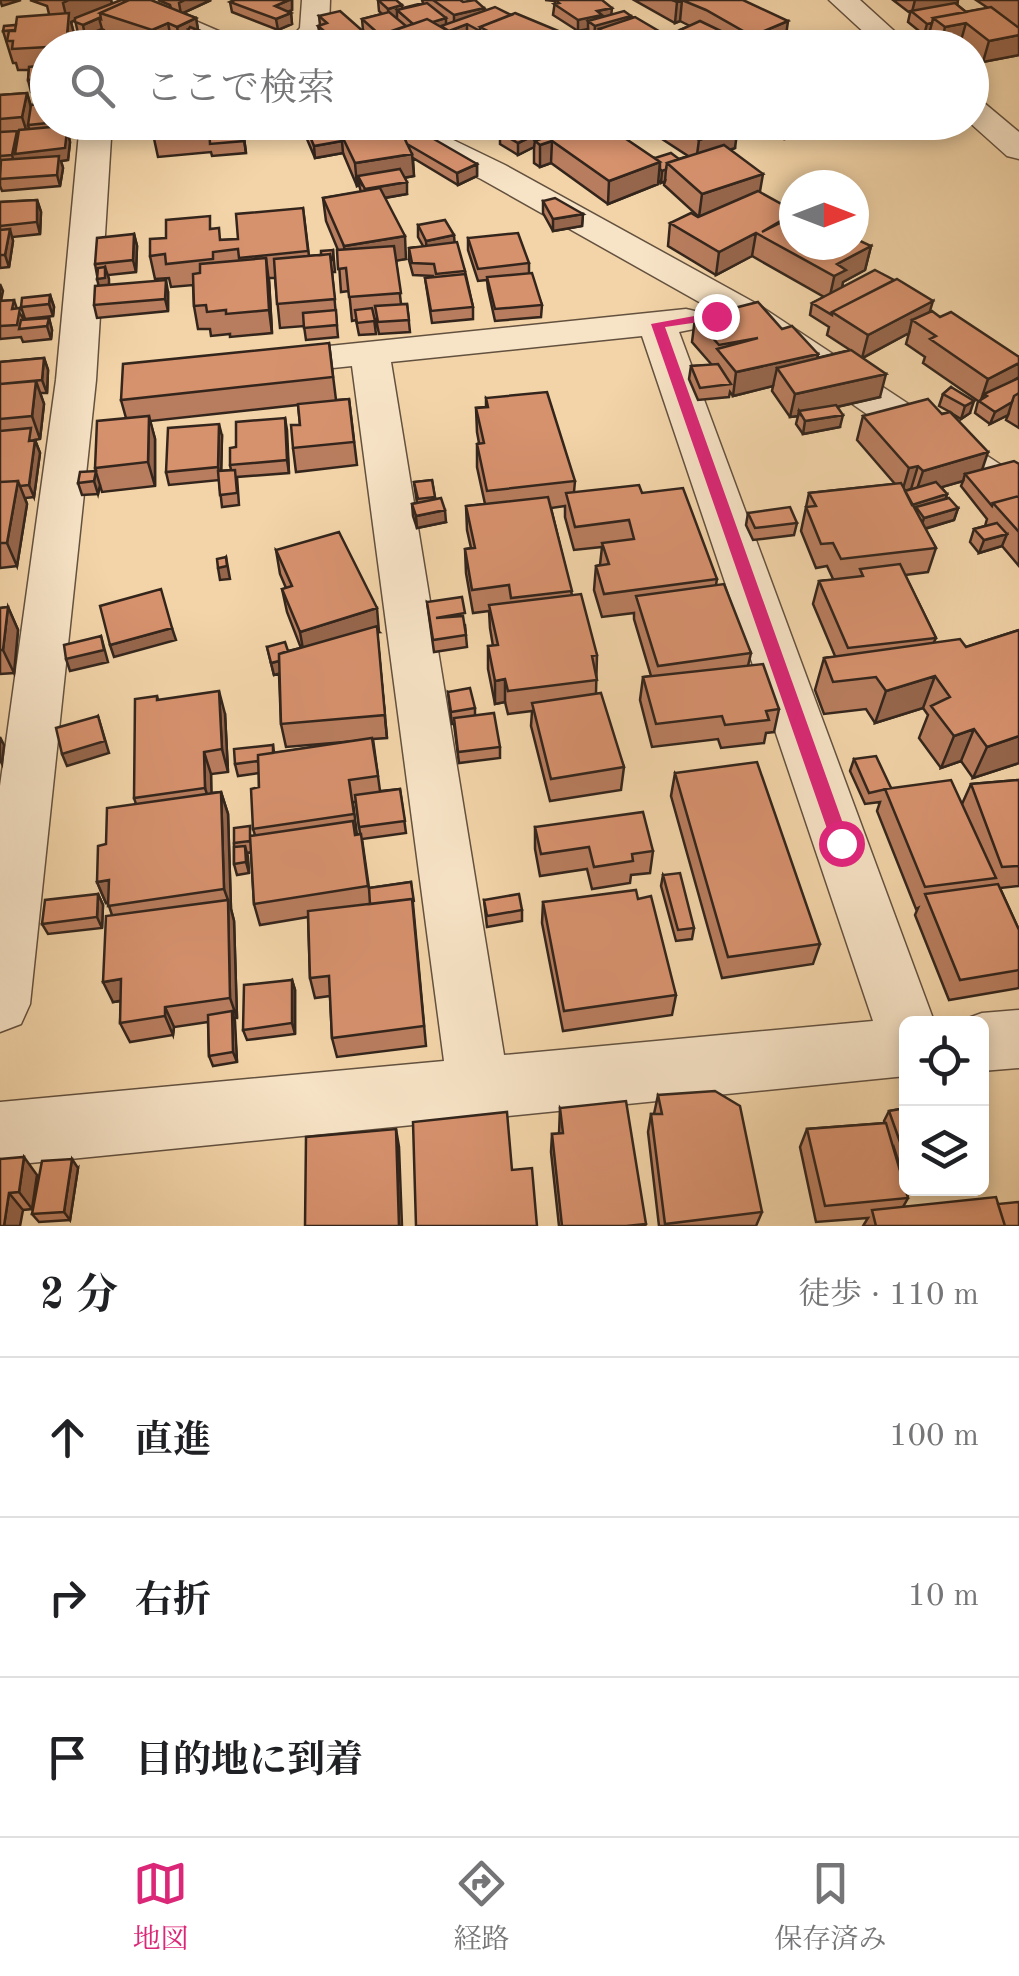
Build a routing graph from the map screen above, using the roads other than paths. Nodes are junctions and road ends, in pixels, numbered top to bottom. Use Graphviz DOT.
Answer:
graph roads {
  1 [pos="123,0"];
  2 [pos="316,0"];
  3 [pos="843,0"];
  4 [pos="192,30"];
  5 [pos="314,30"];
  6 [pos="878,30"];
  7 [pos="994,118"];
  8 [pos="96,140"];
  9 [pos="427,140"];
  10 [pos="1019,149"];
  11 [pos="744,312"];
  12 [pos="657,324"];
  13 [pos="370,354"];
  14 [pos="233,366"];
  15 [pos="1019,498"];
  16 [pos="0,1004"];
  17 [pos="902,1016"];
  18 [pos="1019,1039"];
  19 [pos="989,1041"];
  20 [pos="899,1048"];
  21 [pos="479,1091"];
  22 [pos="0,1134"];
  1 -- 4 [label="street"];
  2 -- 5 [label="street"];
  3 -- 6 [label="street"];
  7 -- 10 [label="street"];
  8 -- 16 [label="street"];
  9 -- 11 [label="street"];
  11 -- 12 [label="street"];
  11 -- 15 [label="street"];
  12 -- 13 [label="street"];
  12 -- 17 [label="street"];
  13 -- 14 [label="street"];
  13 -- 21 [label="street"];
  18 -- 19 [label="street"];
  20 -- 21 [label="street"];
  21 -- 22 [label="street"];
}
